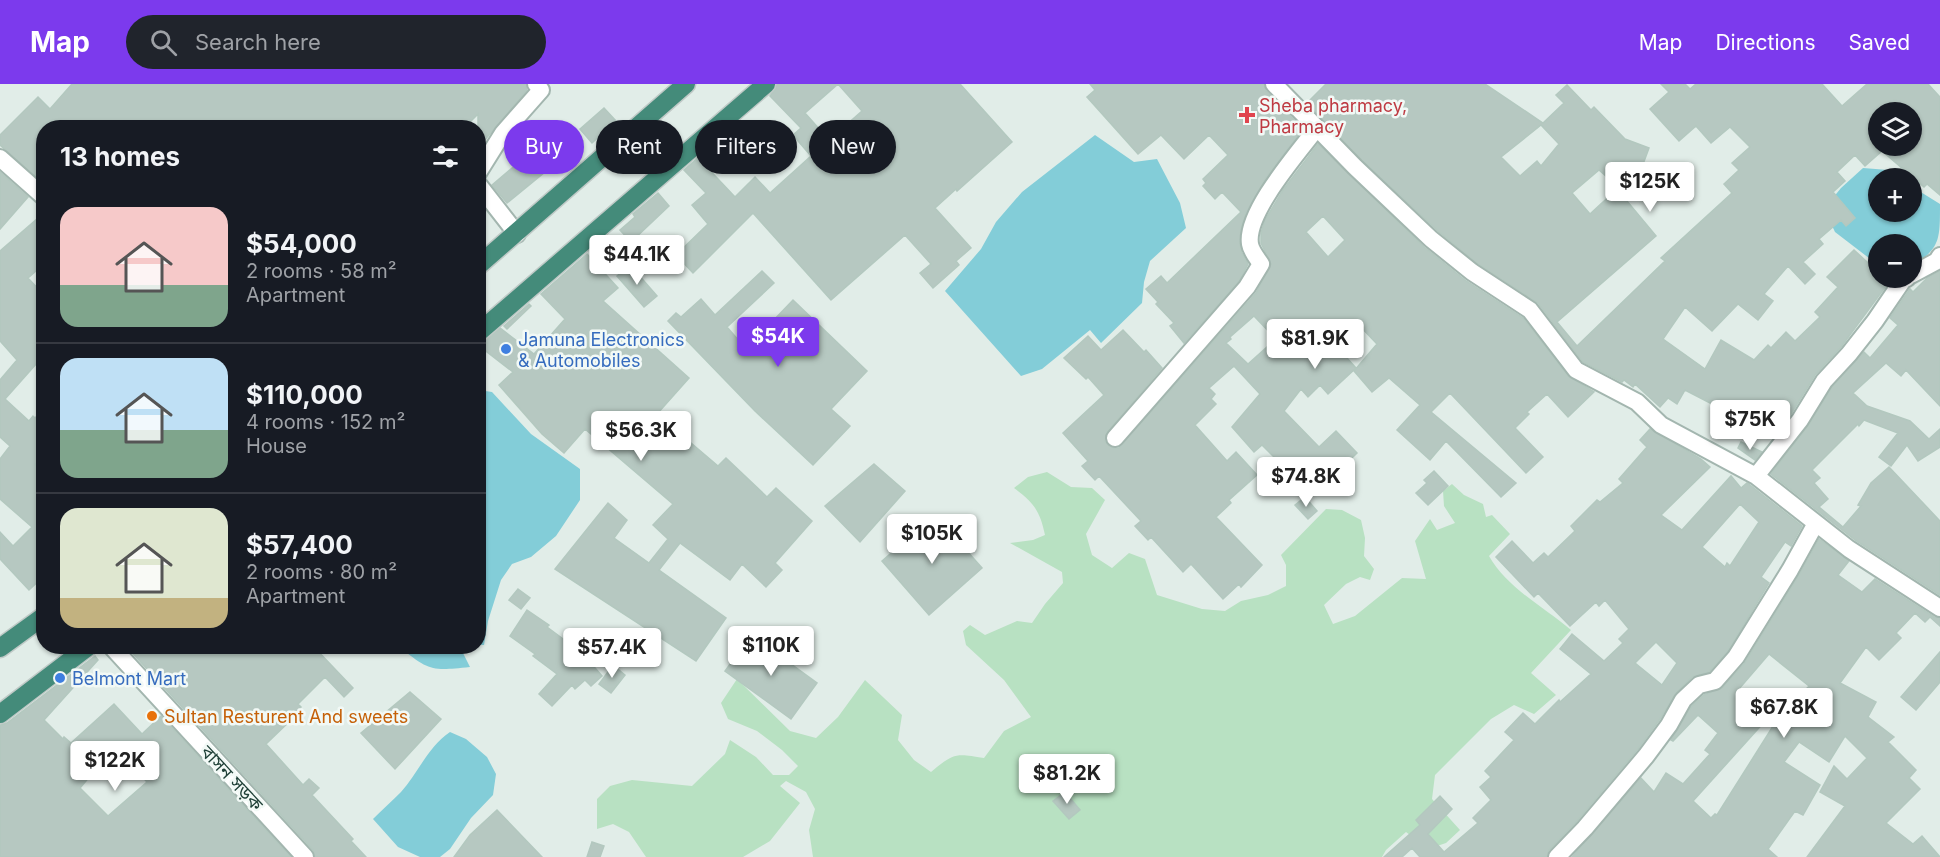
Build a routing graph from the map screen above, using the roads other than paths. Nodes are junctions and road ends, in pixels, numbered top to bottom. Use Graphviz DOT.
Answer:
graph roads {
  1 [pos="536,84"];
  2 [pos="686,84"];
  3 [pos="766,84"];
  4 [pos="1274,84"];
  5 [pos="1317,128"];
  6 [pos="0,158"];
  7 [pos="486,160"];
  8 [pos="36,190"];
  9 [pos="486,193"];
  10 [pos="517,234"];
  11 [pos="1940,256"];
  12 [pos="486,259"];
  13 [pos="1922,269"];
  14 [pos="1898,288"];
  15 [pos="486,326"];
  16 [pos="1115,438"];
  17 [pos="1756,476"];
  18 [pos="1816,523"];
  19 [pos="1940,608"];
  20 [pos="36,622"];
  21 [pos="0,648"];
  22 [pos="79,654"];
  23 [pos="118,654"];
  24 [pos="0,714"];
  25 [pos="305,857"];
  26 [pos="1557,857"];
  1 -- 7 [label="street"];
  2 -- 10 [label="highway"];
  3 -- 15 [label="highway"];
  4 -- 5 [label="street"];
  5 -- 16 [label="street"];
  5 -- 17 [label="street"];
  6 -- 8 [label="street"];
  9 -- 10 [label="street"];
  10 -- 12 [label="highway"];
  11 -- 13 [label="street"];
  14 -- 17 [label="street"];
  17 -- 18 [label="street"];
  18 -- 19 [label="street"];
  18 -- 26 [label="street"];
  20 -- 21 [label="highway"];
  22 -- 24 [label="highway"];
  23 -- 25 [label="street, বাসন সড়ক"];
}
